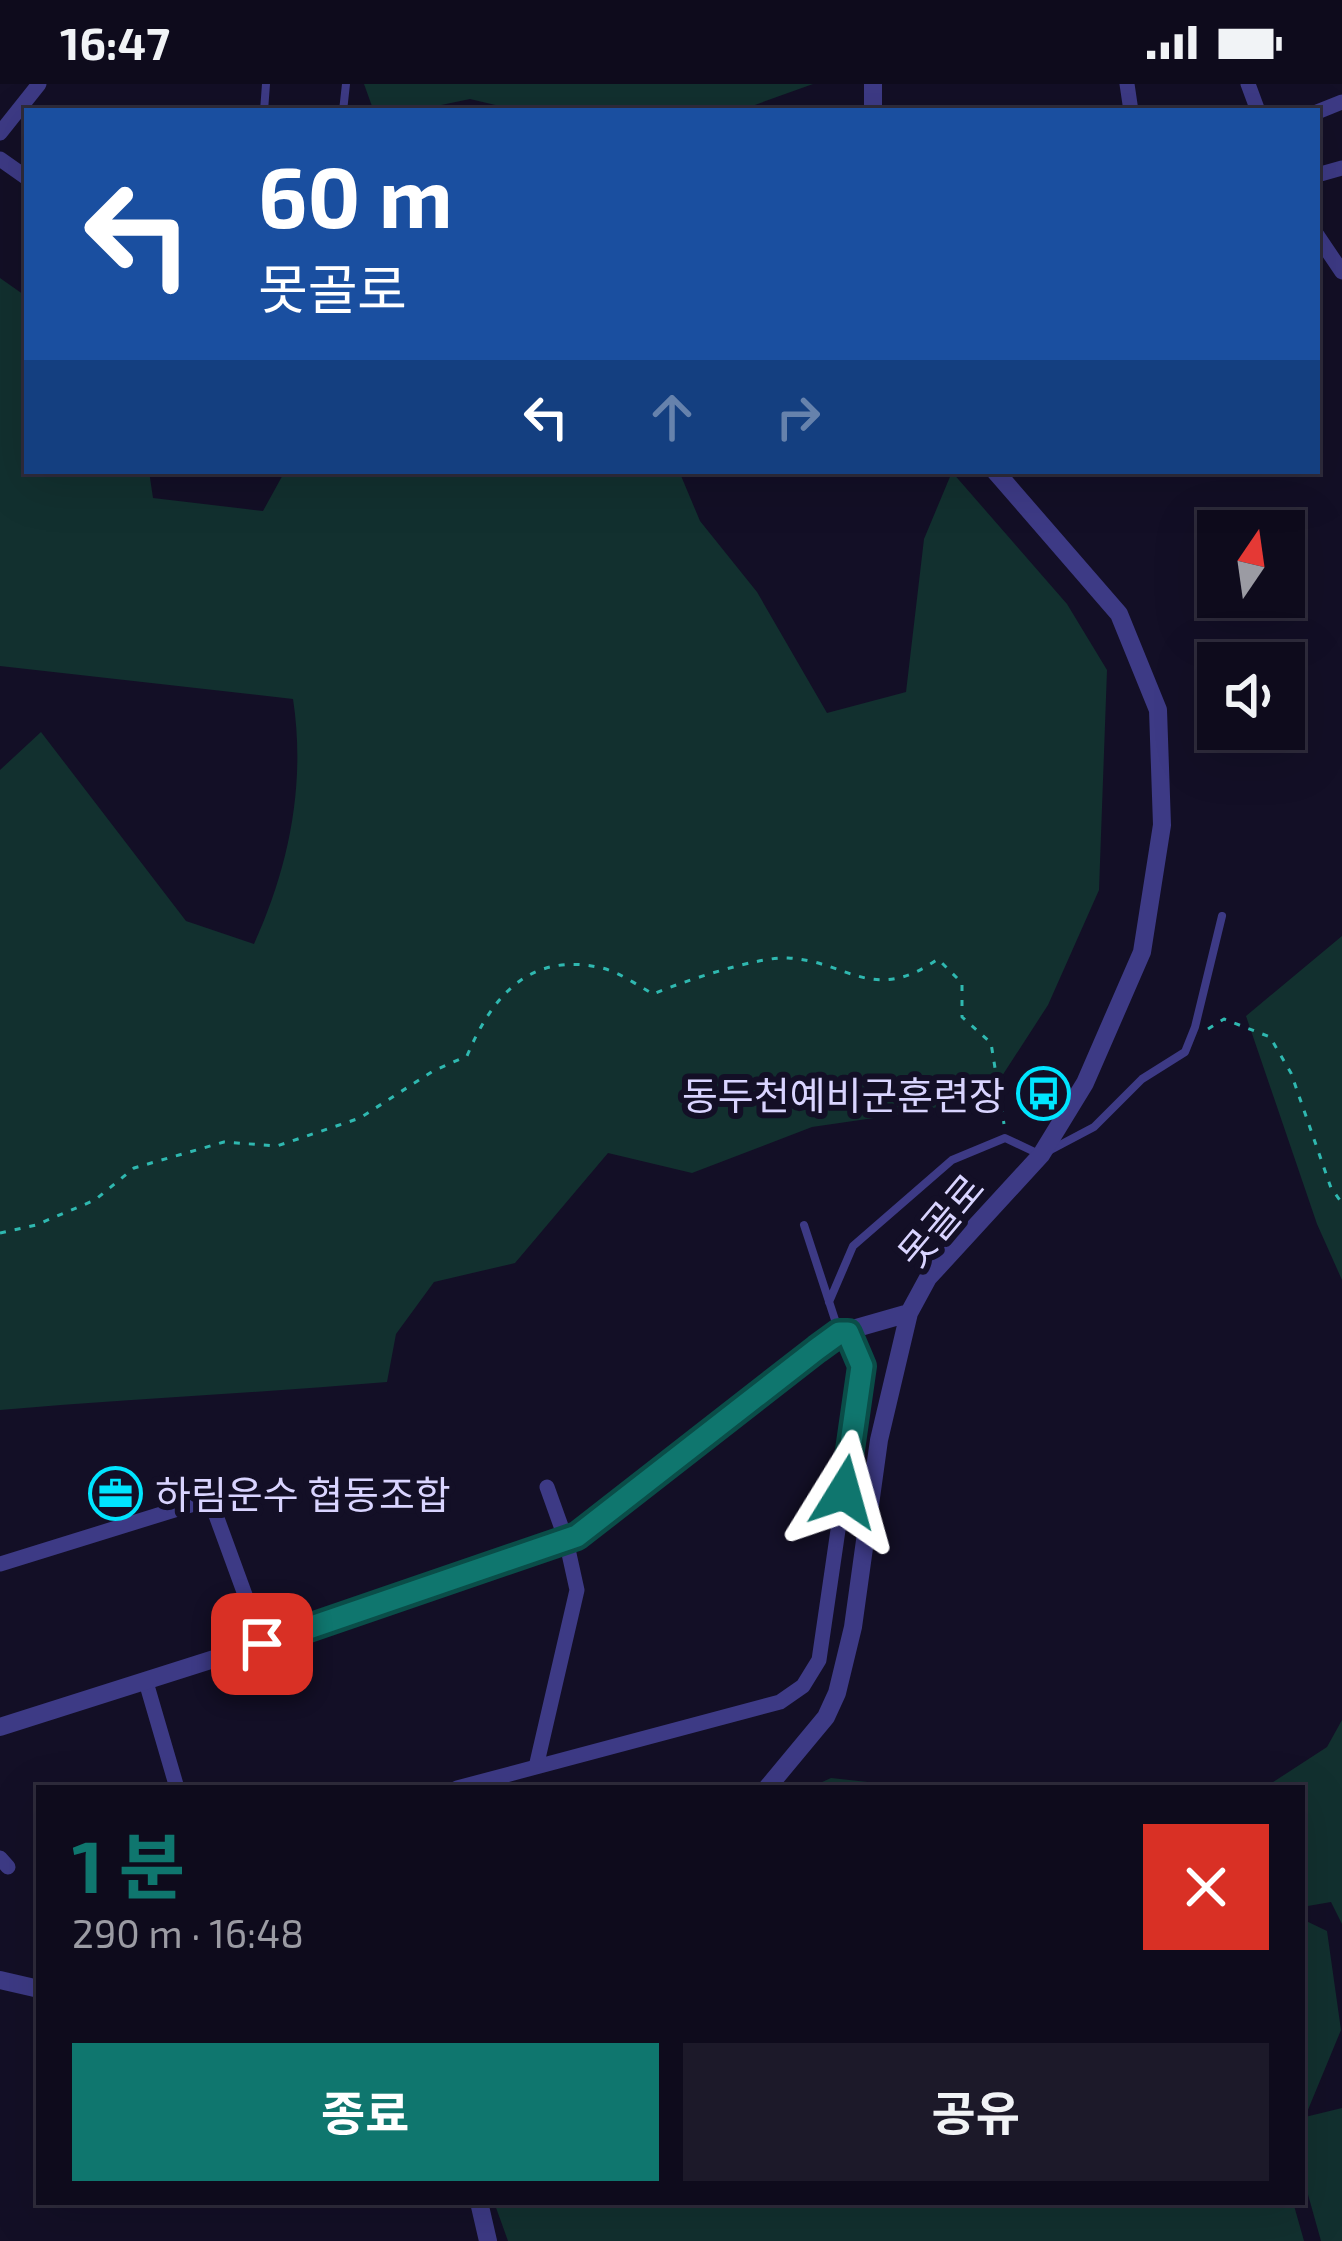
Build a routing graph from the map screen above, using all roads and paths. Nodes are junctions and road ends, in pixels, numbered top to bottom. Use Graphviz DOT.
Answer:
graph roads {
  1 [pos="39,84"];
  2 [pos="0,133"];
  3 [pos="1320,239"];
  4 [pos="1342,272"];
  5 [pos="998,474"];
  6 [pos="1222,916"];
  7 [pos="1190,1040"];
  8 [pos="1005,1138"];
  9 [pos="1041,1154"];
  10 [pos="1342,1203"];
  11 [pos="804,1225"];
  12 [pos="0,1233"];
  13 [pos="829,1302"];
  14 [pos="909,1313"];
  15 [pos="844,1333"];
  16 [pos="547,1487"];
  17 [pos="566,1540"];
  18 [pos="0,1564"];
  19 [pos="262,1644"];
  20 [pos="146,1682"];
  21 [pos="0,1727"];
  22 [pos="536,1767"];
  23 [pos="175,1785"];
  24 [pos="468,1785"];
  25 [pos="769,1785"];
  26 [pos="0,1980"];
  27 [pos="36,1988"];
  28 [pos="480,2205"];
  29 [pos="488,2241"];
  1 -- 2 [label="street"];
  3 -- 4 [label="street"];
  5 -- 9 [label="street, 못골로"];
  6 -- 7 [label="lane"];
  7 -- 9 [label="lane"];
  7 -- 10 [label="path"];
  8 -- 9 [label="lane"];
  8 -- 12 [label="path"];
  8 -- 13 [label="lane"];
  9 -- 14 [label="street, 못골로"];
  11 -- 13 [label="lane"];
  13 -- 15 [label="lane"];
  14 -- 15 [label="street, 못골로"];
  14 -- 25 [label="street"];
  15 -- 17 [label="street, 못골로"];
  15 -- 22 [label="street"];
  16 -- 17 [label="street"];
  17 -- 19 [label="street, 못골로"];
  17 -- 22 [label="street"];
  18 -- 19 [label="street"];
  19 -- 20 [label="street, 못골로"];
  20 -- 21 [label="street, 못골로"];
  20 -- 23 [label="street"];
  22 -- 24 [label="street"];
  26 -- 27 [label="street"];
  28 -- 29 [label="street"];
}
